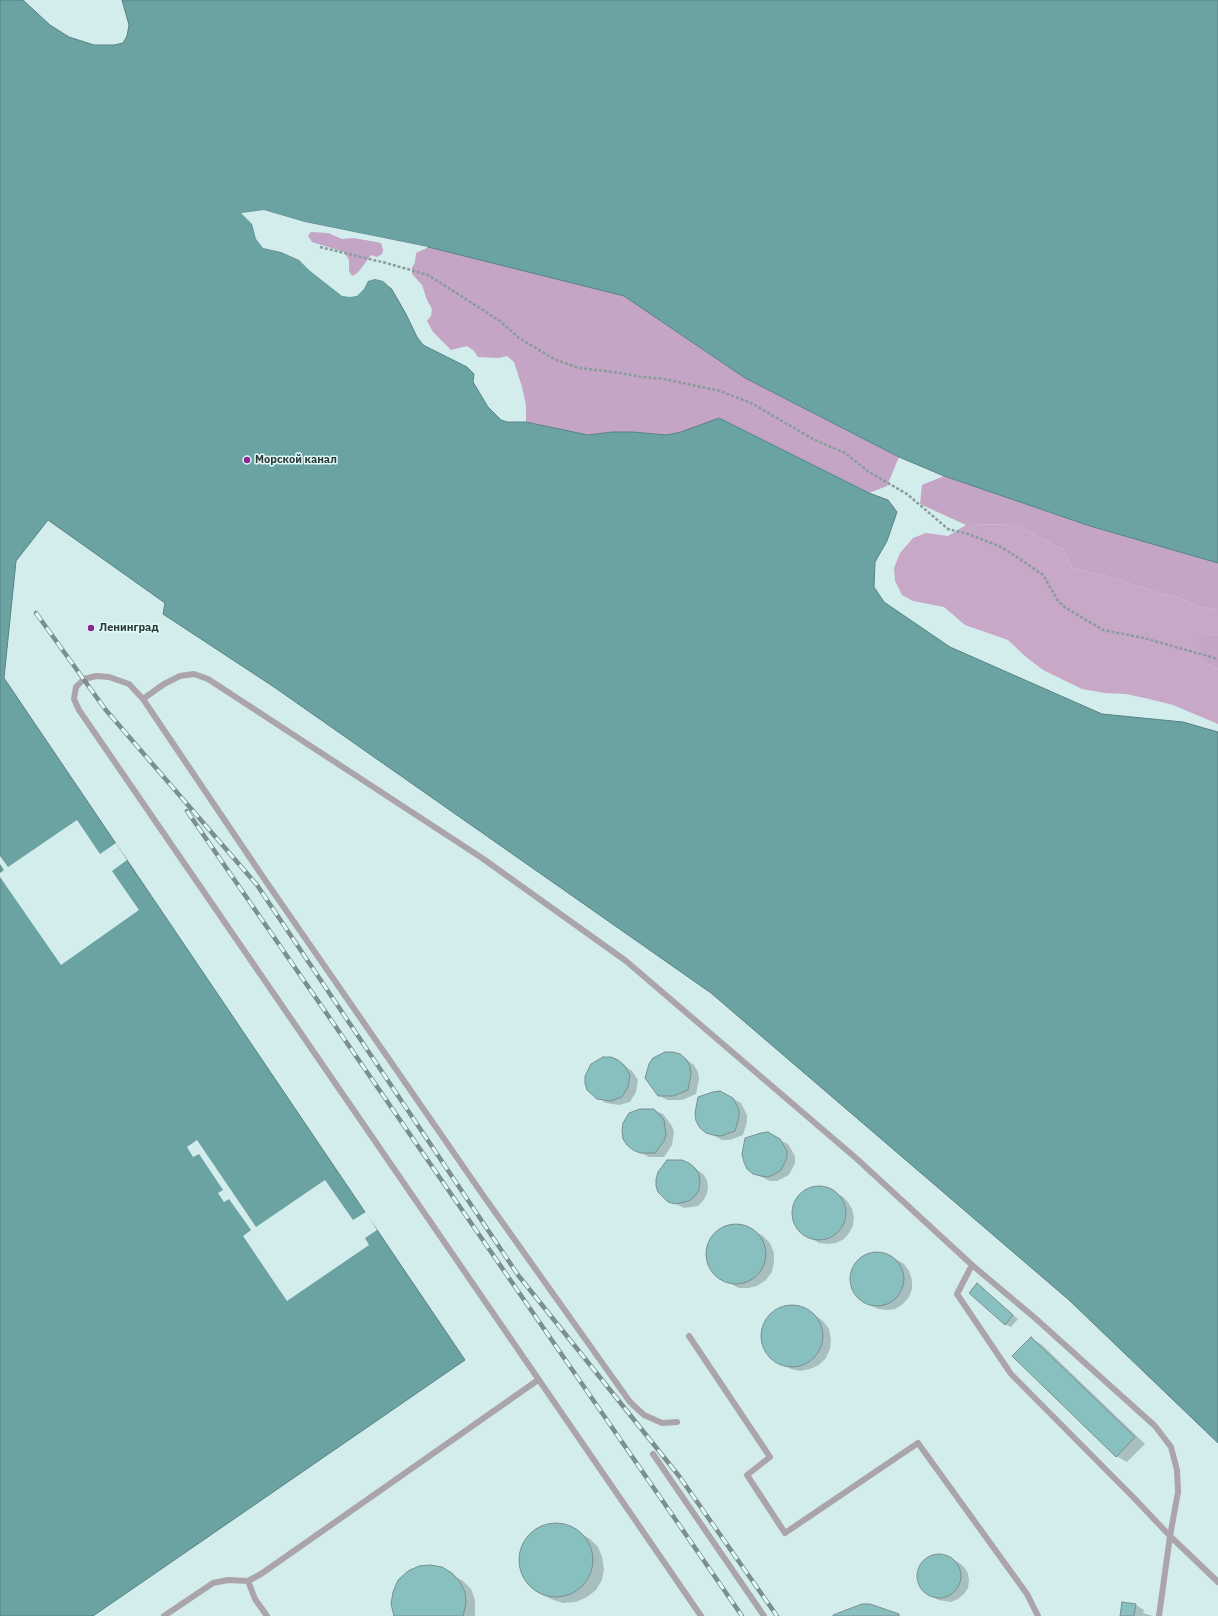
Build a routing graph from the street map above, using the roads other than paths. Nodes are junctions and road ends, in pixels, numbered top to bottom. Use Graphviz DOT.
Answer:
graph roads {
  1 [pos="143,699"];
  2 [pos="972,1265"];
  3 [pos="689,1336"];
  4 [pos="538,1380"];
  5 [pos="677,1422"];
  6 [pos="653,1454"];
  7 [pos="1170,1536"];
  8 [pos="248,1582"];
  9 [pos="1218,1582"];
  10 [pos="164,1616"];
  11 [pos="266,1616"];
  12 [pos="701,1616"];
  13 [pos="764,1616"];
  14 [pos="1038,1616"];
  15 [pos="1159,1616"];
  1 -- 2 [label="lane"];
  1 -- 4 [label="lane"];
  1 -- 5 [label="lane"];
  2 -- 7 [label="lane"];
  2 -- 7 [label="lane"];
  3 -- 14 [label="lane"];
  4 -- 8 [label="lane"];
  4 -- 12 [label="lane"];
  6 -- 13 [label="lane"];
  7 -- 9 [label="lane"];
  7 -- 15 [label="lane"];
  8 -- 10 [label="lane"];
  8 -- 11 [label="lane"];
}
